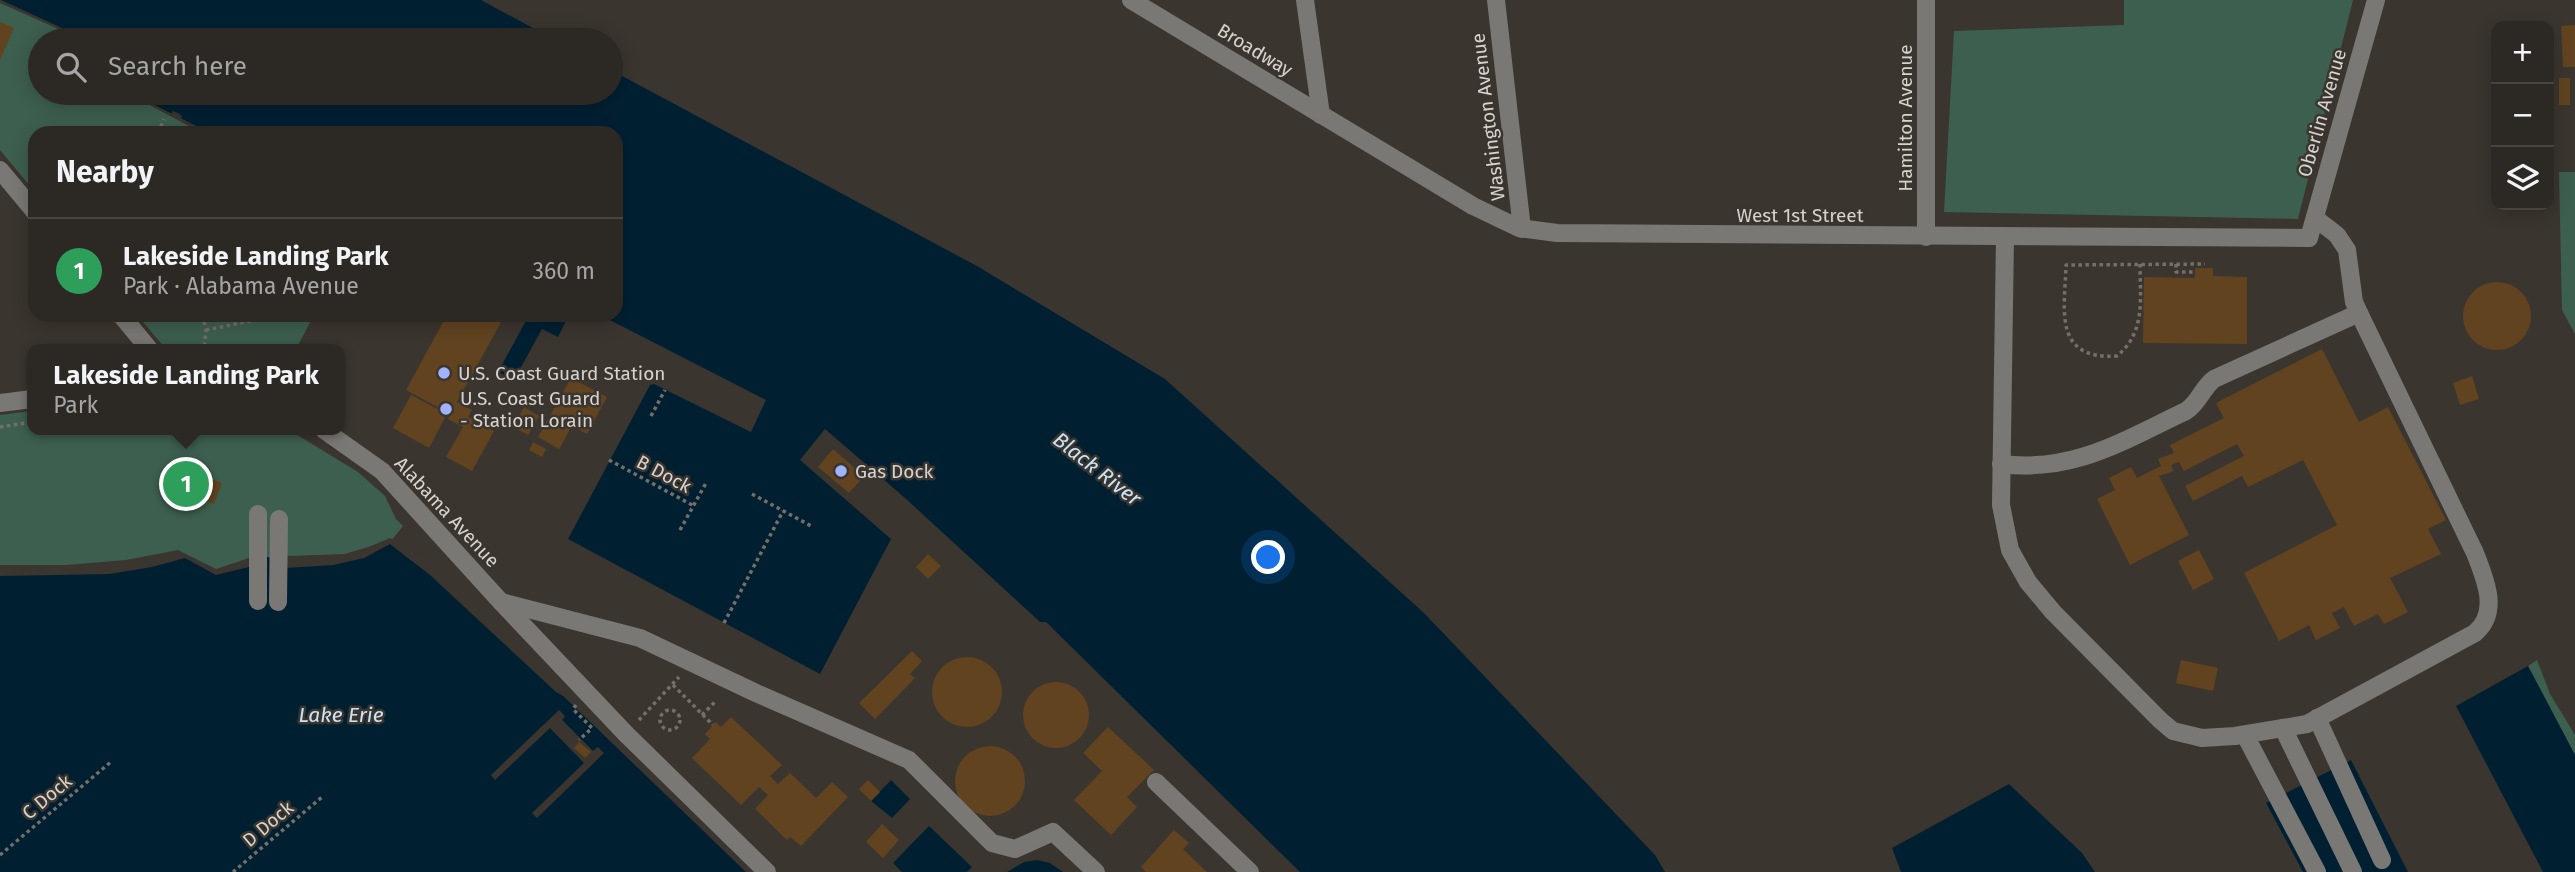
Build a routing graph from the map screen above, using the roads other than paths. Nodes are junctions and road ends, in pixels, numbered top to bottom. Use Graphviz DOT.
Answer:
graph roads {
  1 [pos="1131,0"];
  2 [pos="1305,0"];
  3 [pos="1496,0"];
  4 [pos="1926,0"];
  5 [pos="2376,0"];
  6 [pos="1321,115"];
  7 [pos="0,170"];
  8 [pos="28,204"];
  9 [pos="2315,218"];
  10 [pos="1522,229"];
  11 [pos="1926,236"];
  12 [pos="2005,237"];
  13 [pos="2309,238"];
  14 [pos="2358,313"];
  15 [pos="127,322"];
  16 [pos="145,344"];
  17 [pos="27,400"];
  18 [pos="0,403"];
  19 [pos="331,435"];
  20 [pos="2001,464"];
  21 [pos="258,514"];
  22 [pos="279,519"];
  23 [pos="258,601"];
  24 [pos="278,602"];
  25 [pos="501,602"];
  26 [pos="2318,718"];
  27 [pos="2283,728"];
  28 [pos="2245,735"];
  29 [pos="1156,782"];
  30 [pos="2382,860"];
  31 [pos="767,872"];
  32 [pos="1096,872"];
  33 [pos="1250,872"];
  34 [pos="2317,872"];
  35 [pos="2353,872"];
  1 -- 6 [label="street, Broadway"];
  2 -- 6 [label="street"];
  3 -- 10 [label="street, Washington Avenue"];
  4 -- 11 [label="street, Hamilton Avenue"];
  5 -- 9 [label="street, Oberlin Avenue"];
  6 -- 10 [label="street, West 1st Street"];
  7 -- 8 [label="street"];
  9 -- 13 [label="street, Oberlin Avenue"];
  9 -- 14 [label="street"];
  10 -- 11 [label="street, West 1st Street"];
  11 -- 12 [label="street, West 1st Street"];
  12 -- 13 [label="street, West 1st Street"];
  12 -- 20 [label="street"];
  14 -- 20 [label="street"];
  14 -- 26 [label="street"];
  15 -- 16 [label="street"];
  17 -- 18 [label="street"];
  19 -- 25 [label="street, Alabama Avenue"];
  20 -- 28 [label="street"];
  21 -- 23 [label="street"];
  22 -- 24 [label="street"];
  25 -- 31 [label="street, Alabama Avenue"];
  25 -- 32 [label="street"];
  26 -- 27 [label="street"];
  26 -- 30 [label="street"];
  27 -- 28 [label="street"];
  27 -- 35 [label="street"];
  28 -- 34 [label="street"];
  29 -- 33 [label="street"];
}
